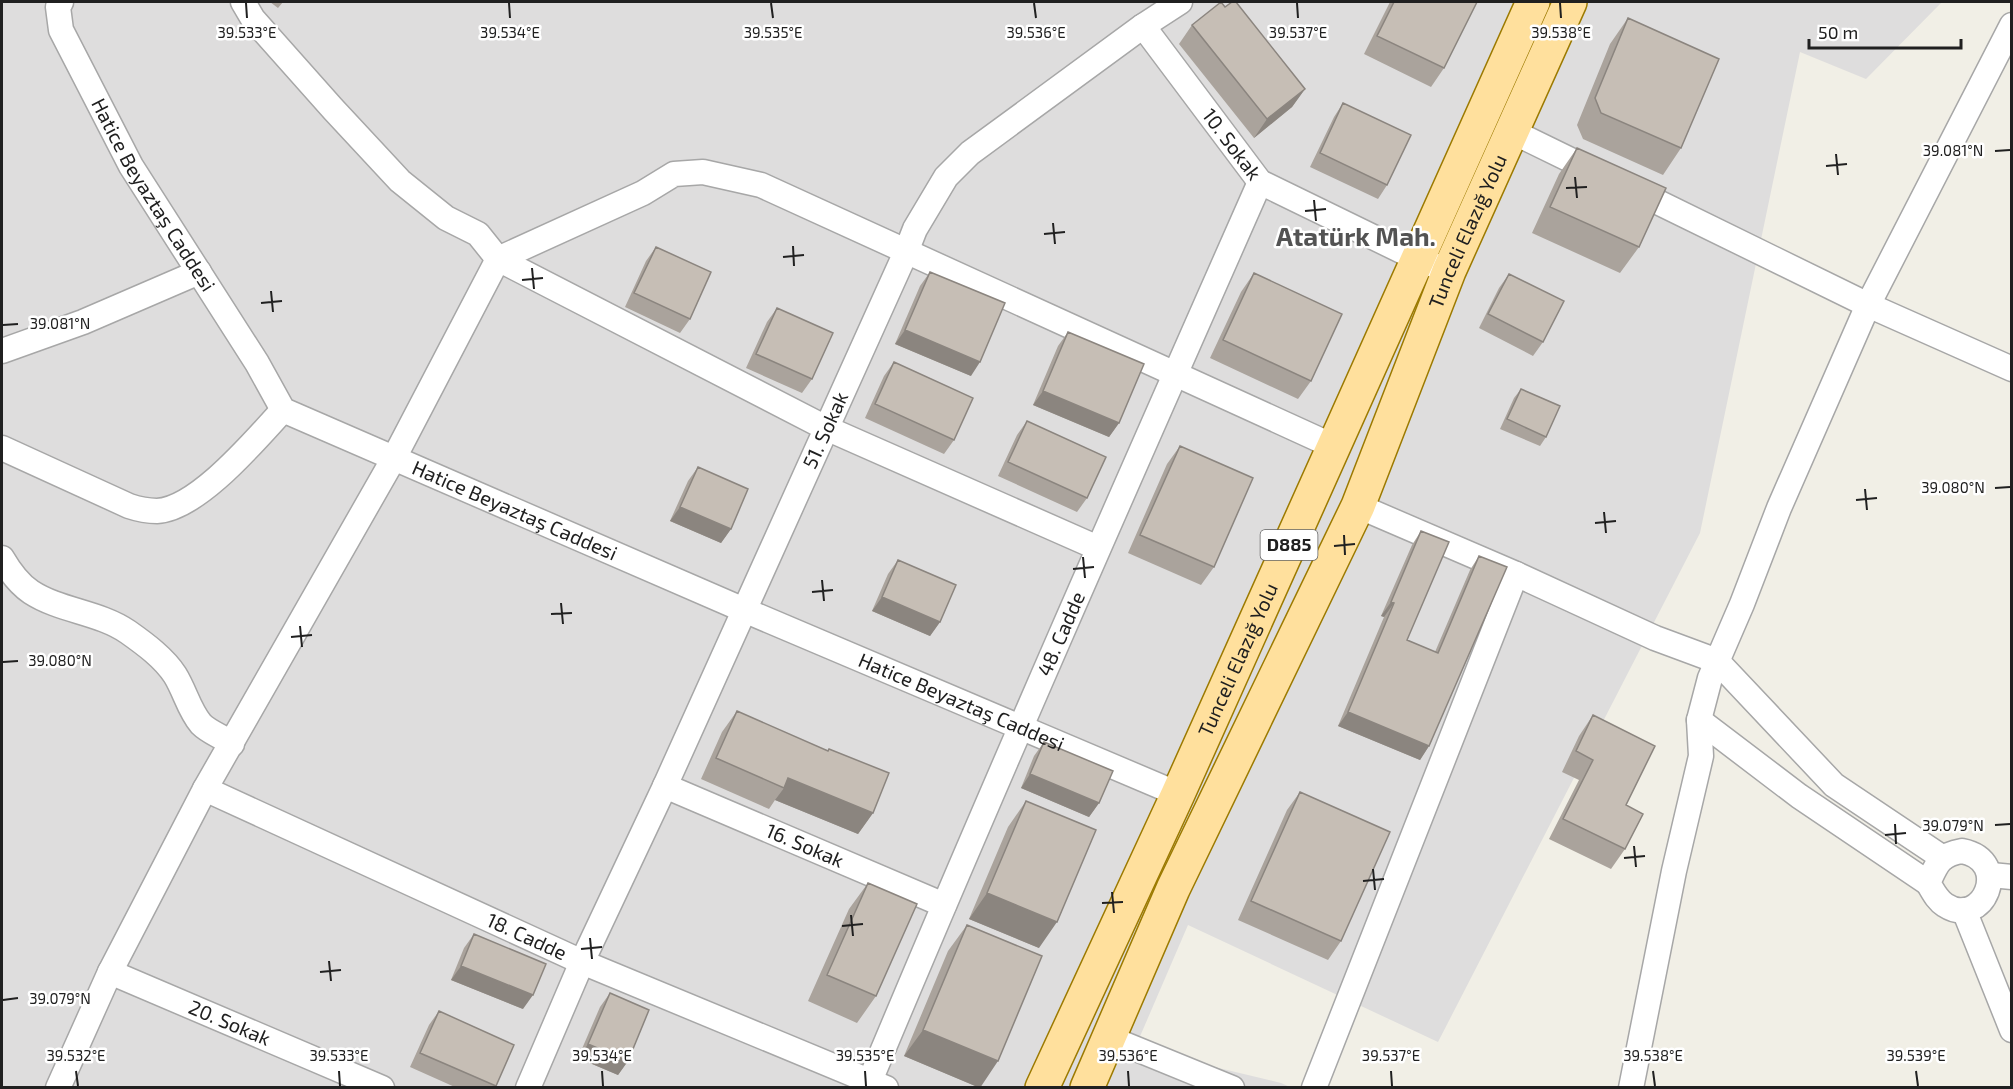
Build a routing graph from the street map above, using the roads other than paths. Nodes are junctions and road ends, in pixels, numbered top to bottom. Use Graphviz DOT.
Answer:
graph roads {
  1 [pos="61,2"];
  2 [pos="243,2"];
  3 [pos="1180,2"];
  4 [pos="1533,2"];
  5 [pos="1570,2"];
  6 [pos="2012,25"];
  7 [pos="1143,26"];
  8 [pos="1512,131"];
  9 [pos="1260,182"];
  10 [pos="906,252"];
  11 [pos="498,259"];
  12 [pos="1418,259"];
  13 [pos="1449,271"];
  14 [pos="199,272"];
  15 [pos="1868,305"];
  16 [pos="2,351"];
  17 [pos="2012,369"];
  18 [pos="1176,374"];
  19 [pos="283,410"];
  20 [pos="826,428"];
  21 [pos="1333,446"];
  22 [pos="2,448"];
  23 [pos="394,458"];
  24 [pos="1358,506"];
  25 [pos="1098,548"];
  26 [pos="2,558"];
  27 [pos="1516,574"];
  28 [pos="744,610"];
  29 [pos="1717,661"];
  30 [pos="1699,720"];
  31 [pos="1020,728"];
  32 [pos="232,744"];
  33 [pos="665,786"];
  34 [pos="205,789"];
  35 [pos="1178,794"];
  36 [pos="1942,858"];
  37 [pos="2001,876"];
  38 [pos="1928,883"];
  39 [pos="944,905"];
  40 [pos="1964,910"];
  41 [pos="582,962"];
  42 [pos="110,972"];
  43 [pos="2012,1030"];
  44 [pos="1107,1036"];
  45 [pos="875,1085"];
  46 [pos="58,1088"];
  47 [pos="382,1088"];
  48 [pos="528,1088"];
  49 [pos="1042,1088"];
  50 [pos="1086,1088"];
  51 [pos="1233,1088"];
  52 [pos="1314,1088"];
  53 [pos="1631,1088"];
  1 -- 14 [label="street, Hatice Beyaztaş Caddesi"];
  2 -- 11 [label="street"];
  3 -- 7 [label="street, 51. Sokak"];
  4 -- 12 [label="main road, Tunceli Elazığ Yolu / D885"];
  5 -- 8 [label="main road, Tunceli Elazığ Yolu / D885"];
  6 -- 15 [label="street"];
  7 -- 9 [label="street, 10. Sokak"];
  7 -- 10 [label="street, 51. Sokak"];
  8 -- 13 [label="main road, Tunceli Elazığ Yolu / D885"];
  8 -- 15 [label="street"];
  9 -- 12 [label="street, 10. Sokak"];
  9 -- 18 [label="street, 48. Cadde"];
  10 -- 11 [label="street"];
  10 -- 18 [label="street"];
  10 -- 20 [label="street, 51. Sokak"];
  11 -- 20 [label="street"];
  11 -- 23 [label="street"];
  12 -- 13 [label="street, 10. Sokak"];
  12 -- 21 [label="main road, Tunceli Elazığ Yolu / D885"];
  13 -- 24 [label="main road, Tunceli Elazığ Yolu / D885"];
  14 -- 16 [label="street"];
  14 -- 19 [label="street, Hatice Beyaztaş Caddesi"];
  15 -- 17 [label="street"];
  15 -- 29 [label="street"];
  18 -- 21 [label="street"];
  18 -- 25 [label="street, 48. Cadde"];
  19 -- 22 [label="street"];
  19 -- 23 [label="street, Hatice Beyaztaş Caddesi"];
  20 -- 25 [label="street"];
  20 -- 28 [label="street, 51. Sokak"];
  21 -- 35 [label="main road, Tunceli Elazığ Yolu / D885"];
  23 -- 28 [label="street, Hatice Beyaztaş Caddesi"];
  23 -- 32 [label="street"];
  24 -- 27 [label="street"];
  24 -- 44 [label="main road, Tunceli Elazığ Yolu / D885"];
  25 -- 31 [label="street, 48. Cadde"];
  26 -- 32 [label="street"];
  27 -- 29 [label="street"];
  27 -- 52 [label="street"];
  28 -- 31 [label="street, Hatice Beyaztaş Caddesi"];
  28 -- 33 [label="street, 51. Sokak"];
  29 -- 30 [label="street"];
  29 -- 36 [label="street"];
  30 -- 38 [label="street"];
  30 -- 53 [label="street"];
  31 -- 35 [label="street, Hatice Beyaztaş Caddesi"];
  31 -- 39 [label="street, 48. Cadde"];
  32 -- 34 [label="street"];
  33 -- 39 [label="street, 16. Sokak"];
  33 -- 41 [label="street, 51. Sokak"];
  34 -- 41 [label="street, 18. Cadde"];
  34 -- 42 [label="street"];
  35 -- 49 [label="main road, Tunceli Elazığ Yolu / D885"];
  36 -- 37 [label="street"];
  36 -- 38 [label="street"];
  37 -- 40 [label="street"];
  38 -- 40 [label="street"];
  39 -- 45 [label="street, 48. Cadde"];
  40 -- 43 [label="street"];
  41 -- 45 [label="street, 18. Cadde"];
  41 -- 48 [label="street, 51. Sokak"];
  42 -- 46 [label="street"];
  42 -- 47 [label="street, 20. Sokak"];
  44 -- 50 [label="main road, Tunceli Elazığ Yolu / D885"];
  44 -- 51 [label="street"];
}
